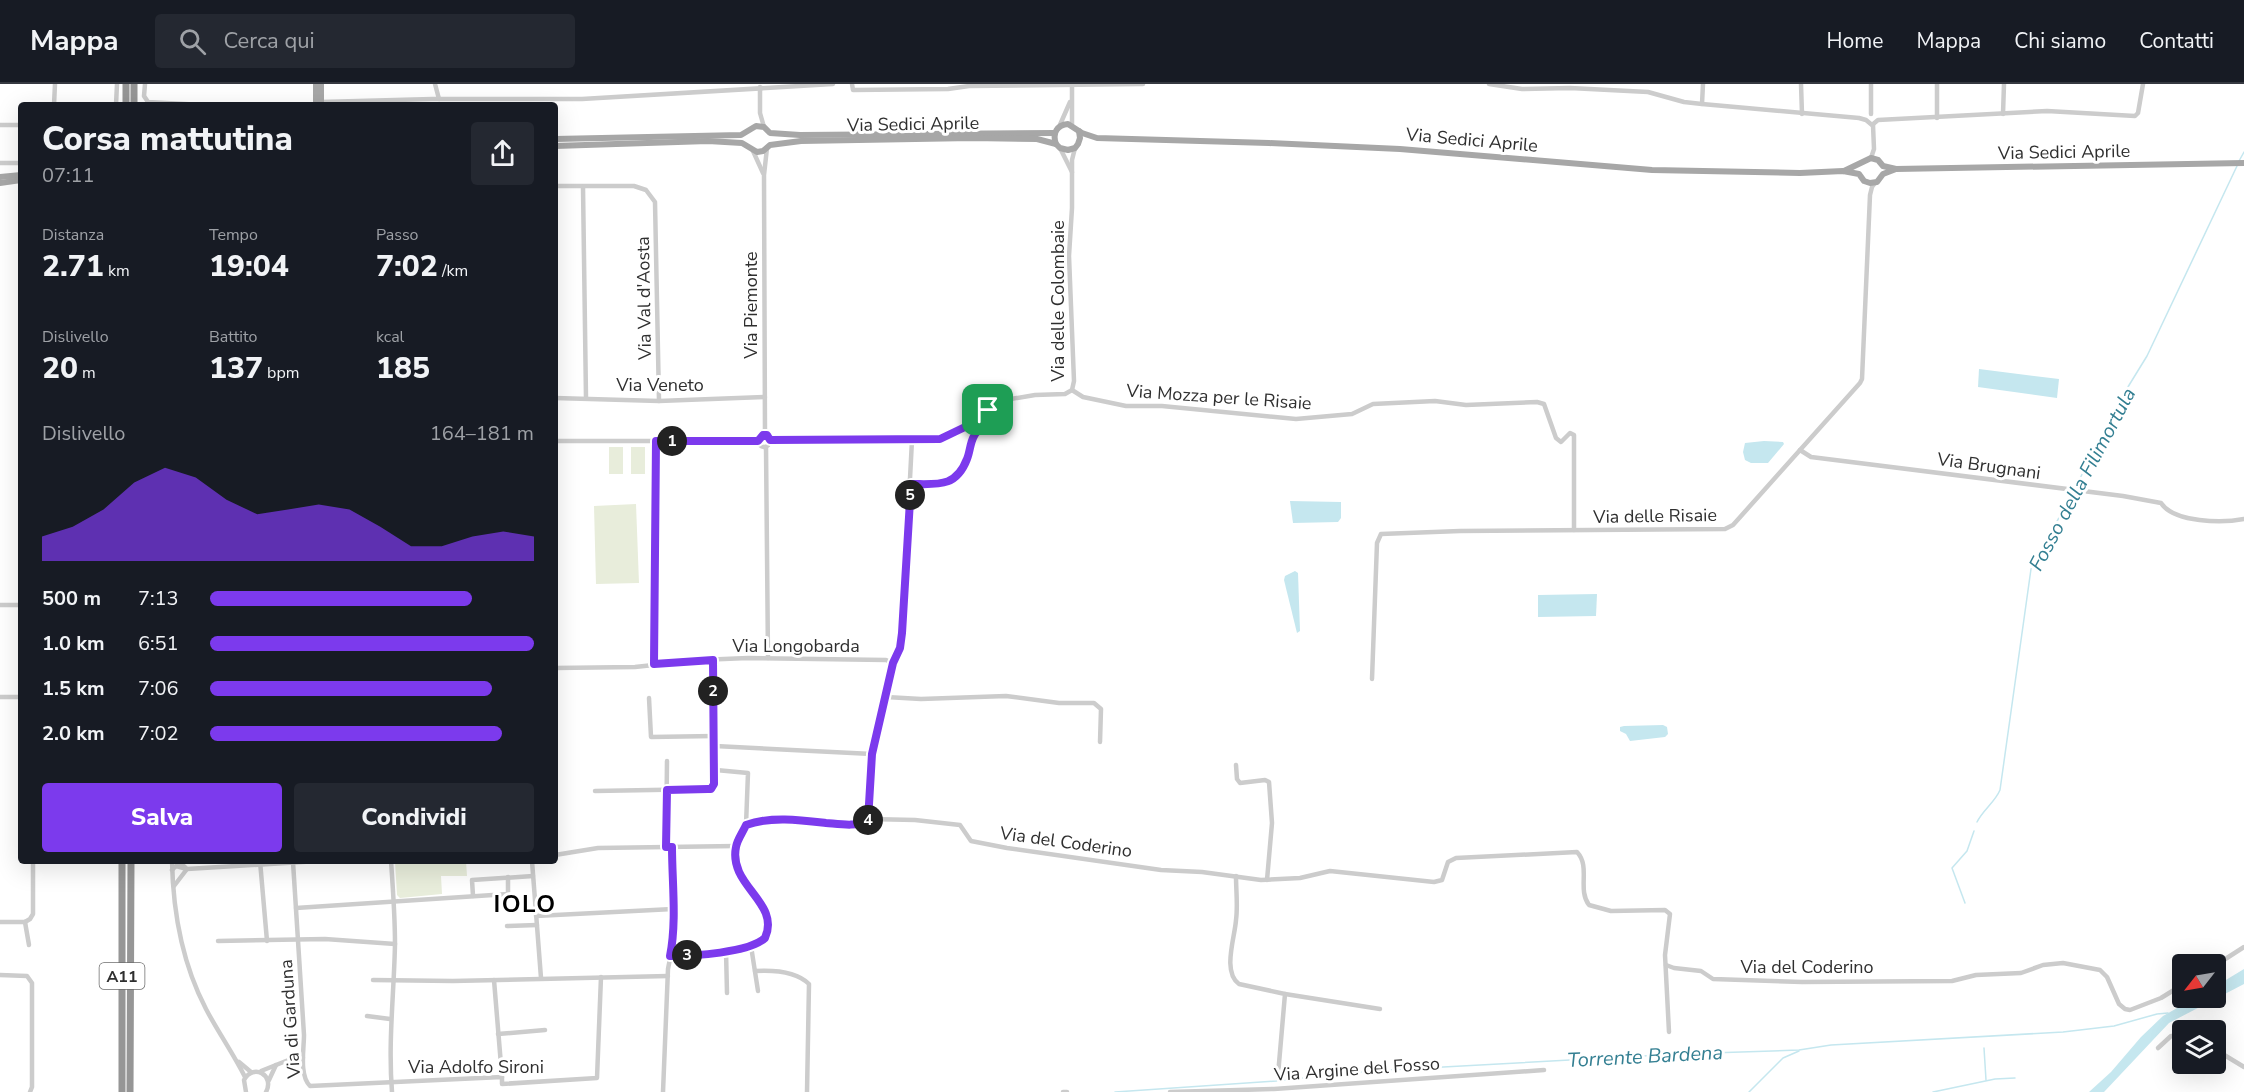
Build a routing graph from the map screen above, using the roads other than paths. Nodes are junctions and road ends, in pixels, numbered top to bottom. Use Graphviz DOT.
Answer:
graph roads {
  1 [pos="55,84"];
  2 [pos="117,84"];
  3 [pos="126,84"];
  4 [pos="134,84"];
  5 [pos="145,84"];
  6 [pos="315,84"];
  7 [pos="321,84"];
  8 [pos="435,84"];
  9 [pos="834,84"];
  10 [pos="852,84"];
  11 [pos="1072,84"];
  12 [pos="1143,84"];
  13 [pos="1489,84"];
  14 [pos="1632,84"];
  15 [pos="1703,84"];
  16 [pos="1801,84"];
  17 [pos="1871,84"];
  18 [pos="1937,84"];
  19 [pos="2004,84"];
  20 [pos="2143,84"];
  21 [pos="1522,86"];
  22 [pos="760,87"];
  23 [pos="1632,91"];
  24 [pos="439,99"];
  25 [pos="1071,100"];
  26 [pos="54,102"];
  27 [pos="116,102"];
  28 [pos="126,102"];
  29 [pos="134,102"];
  30 [pos="148,102"];
  31 [pos="319,102"];
  32 [pos="319,102"];
  33 [pos="367,102"];
  34 [pos="1702,104"];
  35 [pos="760,113"];
  36 [pos="1802,114"];
  37 [pos="1871,114"];
  38 [pos="2003,114"];
  39 [pos="1937,118"];
  40 [pos="1866,120"];
  41 [pos="1876,123"];
  42 [pos="18,124"];
  43 [pos="0,125"];
  44 [pos="1072,125"];
  45 [pos="756,126"];
  46 [pos="764,127"];
  47 [pos="1057,130"];
  48 [pos="1078,130"];
  49 [pos="770,133"];
  50 [pos="746,134"];
  51 [pos="1098,138"];
  52 [pos="558,139"];
  53 [pos="558,146"];
  54 [pos="769,146"];
  55 [pos="1058,146"];
  56 [pos="1077,146"];
  57 [pos="751,149"];
  58 [pos="1877,161"];
  59 [pos="0,163"];
  60 [pos="18,163"];
  61 [pos="2244,163"];
  62 [pos="1860,164"];
  63 [pos="1896,170"];
  64 [pos="1843,171"];
  65 [pos="1073,174"];
  66 [pos="1859,174"];
  67 [pos="1883,174"];
  68 [pos="18,175"];
  69 [pos="764,175"];
  70 [pos="0,177"];
  71 [pos="18,180"];
  72 [pos="1877,182"];
  73 [pos="0,183"];
  74 [pos="1867,183"];
  75 [pos="558,186"];
  76 [pos="583,187"];
  77 [pos="1870,195"];
  78 [pos="1071,390"];
  79 [pos="765,397"];
  80 [pos="558,398"];
  81 [pos="586,398"];
  82 [pos="659,401"];
  83 [pos="988,410"];
  84 [pos="765,435"];
  85 [pos="770,440"];
  86 [pos="912,440"];
  87 [pos="558,441"];
  88 [pos="656,441"];
  89 [pos="758,441"];
  90 [pos="766,447"];
  91 [pos="1800,450"];
  92 [pos="911,484"];
  93 [pos="2244,519"];
  94 [pos="1574,530"];
  95 [pos="0,605"];
  96 [pos="18,605"];
  97 [pos="768,658"];
  98 [pos="713,660"];
  99 [pos="893,663"];
  100 [pos="654,664"];
  101 [pos="558,668"];
  102 [pos="1372,679"];
  103 [pos="0,697"];
  104 [pos="18,697"];
  105 [pos="886,697"];
  106 [pos="649,698"];
  107 [pos="714,736"];
  108 [pos="1100,742"];
  109 [pos="714,746"];
  110 [pos="872,754"];
  111 [pos="667,760"];
  112 [pos="1236,765"];
  113 [pos="716,770"];
  114 [pos="667,790"];
  115 [pos="595,791"];
  116 [pos="869,819"];
  117 [pos="746,825"];
  118 [pos="736,846"];
  119 [pos="669,847"];
  120 [pos="558,855"];
  121 [pos="33,864"];
  122 [pos="122,864"];
  123 [pos="130,864"];
  124 [pos="171,864"];
  125 [pos="181,864"];
  126 [pos="248,864"];
  127 [pos="260,864"];
  128 [pos="293,864"];
  129 [pos="391,864"];
  130 [pos="532,864"];
  131 [pos="187,869"];
  132 [pos="172,870"];
  133 [pos="533,876"];
  134 [pos="1236,876"];
  135 [pos="508,878"];
  136 [pos="1267,880"];
  137 [pos="173,888"];
  138 [pos="473,896"];
  139 [pos="394,901"];
  140 [pos="296,908"];
  141 [pos="673,909"];
  142 [pos="536,916"];
  143 [pos="0,922"];
  144 [pos="26,922"];
  145 [pos="537,925"];
  146 [pos="507,926"];
  147 [pos="298,940"];
  148 [pos="218,941"];
  149 [pos="267,941"];
  150 [pos="395,944"];
  151 [pos="29,945"];
  152 [pos="752,946"];
  153 [pos="2244,947"];
  154 [pos="726,951"];
  155 [pos="670,956"];
  156 [pos="2226,958"];
  157 [pos="1666,964"];
  158 [pos="755,971"];
  159 [pos="0,975"];
  160 [pos="601,976"];
  161 [pos="668,976"];
  162 [pos="541,978"];
  163 [pos="494,980"];
  164 [pos="373,981"];
  165 [pos="393,981"];
  166 [pos="758,991"];
  167 [pos="2172,991"];
  168 [pos="727,993"];
  169 [pos="1285,994"];
  170 [pos="1380,1009"];
  171 [pos="367,1016"];
  172 [pos="390,1019"];
  173 [pos="545,1030"];
  174 [pos="1669,1032"];
  175 [pos="498,1034"];
  176 [pos="2172,1036"];
  177 [pos="2158,1048"];
  178 [pos="2226,1056"];
  179 [pos="303,1058"];
  180 [pos="237,1060"];
  181 [pos="276,1065"];
  182 [pos="2244,1067"];
  183 [pos="258,1071"];
  184 [pos="1544,1071"];
  185 [pos="250,1072"];
  186 [pos="1278,1075"];
  187 [pos="245,1077"];
  188 [pos="502,1077"];
  189 [pos="269,1080"];
  190 [pos="391,1081"];
  191 [pos="1274,1090"];
  192 [pos="244,1091"];
  193 [pos="268,1091"];
  194 [pos="30,1092"];
  195 [pos="122,1092"];
  196 [pos="130,1092"];
  197 [pos="392,1092"];
  198 [pos="663,1092"];
  199 [pos="807,1092"];
  200 [pos="1063,1092"];
  201 [pos="1067,1092"];
  202 [pos="1170,1092"];
  1 -- 26 [label="street"];
  2 -- 27 [label="street"];
  3 -- 28 [label="highway"];
  4 -- 29 [label="highway"];
  5 -- 30 [label="street"];
  6 -- 31 [label="main road"];
  7 -- 32 [label="main road"];
  8 -- 24 [label="street"];
  9 -- 22 [label="street"];
  10 -- 11 [label="street"];
  11 -- 12 [label="street"];
  11 -- 25 [label="street"];
  13 -- 21 [label="street"];
  14 -- 23 [label="street"];
  15 -- 34 [label="street"];
  16 -- 36 [label="street"];
  17 -- 37 [label="street"];
  18 -- 39 [label="street"];
  19 -- 38 [label="street"];
  20 -- 38 [label="street"];
  21 -- 23 [label="street"];
  22 -- 24 [label="street"];
  22 -- 35 [label="street"];
  23 -- 34 [label="street"];
  24 -- 33 [label="street"];
  25 -- 44 [label="street"];
  25 -- 47 [label="street"];
  34 -- 36 [label="street"];
  35 -- 45 [label="street"];
  35 -- 46 [label="street"];
  36 -- 40 [label="street"];
  37 -- 40 [label="street"];
  37 -- 41 [label="street"];
  38 -- 39 [label="street"];
  39 -- 41 [label="street"];
  40 -- 41 [label="street"];
  41 -- 58 [label="street"];
  42 -- 43 [label="street"];
  44 -- 47 [label="main road, Via Sedici Aprile"];
  44 -- 48 [label="main road"];
  45 -- 46 [label="main road"];
  45 -- 50 [label="main road"];
  46 -- 49 [label="main road"];
  47 -- 49 [label="main road, Via Sedici Aprile"];
  47 -- 55 [label="main road"];
  48 -- 51 [label="main road"];
  48 -- 56 [label="main road"];
  49 -- 54 [label="main road"];
  50 -- 52 [label="main road"];
  50 -- 57 [label="main road"];
  51 -- 56 [label="main road, Via Sedici Aprile"];
  51 -- 64 [label="main road, Via Sedici Aprile"];
  53 -- 57 [label="main road, Via Sedici Aprile"];
  54 -- 55 [label="main road, Via Sedici Aprile"];
  54 -- 57 [label="main road, Via Sedici Aprile"];
  54 -- 69 [label="street, Via Piemonte"];
  55 -- 56 [label="main road, Via Sedici Aprile"];
  55 -- 65 [label="street, Via delle Colombaie"];
  56 -- 65 [label="street, Via delle Colombaie"];
  57 -- 69 [label="street, Via Piemonte"];
  58 -- 62 [label="main road, Via Sedici Aprile"];
  58 -- 63 [label="main road, Via Sedici Aprile"];
  58 -- 67 [label="main road"];
  59 -- 60 [label="street"];
  61 -- 63 [label="main road, Via Sedici Aprile"];
  62 -- 64 [label="main road, Via Sedici Aprile"];
  62 -- 66 [label="main road"];
  63 -- 67 [label="main road, Via Sedici Aprile"];
  64 -- 66 [label="main road, Via Sedici Aprile"];
  65 -- 78 [label="street, Via delle Colombaie"];
  66 -- 74 [label="main road"];
  67 -- 72 [label="main road"];
  68 -- 70 [label="main road"];
  69 -- 79 [label="street, Via Piemonte"];
  71 -- 73 [label="main road"];
  72 -- 74 [label="main road"];
  72 -- 77 [label="street, Via delle Risaie"];
  74 -- 77 [label="street, Via delle Risaie"];
  75 -- 76 [label="street"];
  76 -- 81 [label="street"];
  76 -- 82 [label="street, Via Val d'Aosta"];
  77 -- 91 [label="street, Via delle Risaie"];
  78 -- 83 [label="street, Via delle Colombaie"];
  78 -- 94 [label="street, Via Mozza per le Risaie"];
  79 -- 82 [label="street, Via Veneto"];
  79 -- 84 [label="street, Via Piemonte"];
  80 -- 81 [label="street, Via Veneto"];
  81 -- 82 [label="street, Via Veneto"];
  83 -- 86 [label="street, Via delle Colombaie"];
  83 -- 92 [label="street"];
  84 -- 85 [label="street"];
  84 -- 89 [label="street"];
  85 -- 86 [label="street, Via delle Colombaie"];
  85 -- 90 [label="street"];
  86 -- 92 [label="street"];
  87 -- 88 [label="street"];
  88 -- 89 [label="street"];
  88 -- 100 [label="street"];
  89 -- 90 [label="street"];
  90 -- 97 [label="street"];
  91 -- 93 [label="street, Via Brugnani"];
  91 -- 94 [label="street, Via delle Risaie"];
  92 -- 99 [label="street"];
  94 -- 102 [label="street, Via delle Risaie"];
  95 -- 96 [label="street"];
  97 -- 98 [label="street, Via Longobarda"];
  97 -- 99 [label="street, Via Longobarda"];
  98 -- 100 [label="street, Via Longobarda"];
  98 -- 107 [label="street"];
  99 -- 105 [label="street"];
  100 -- 101 [label="street, Via Longobarda"];
  103 -- 104 [label="street"];
  105 -- 108 [label="street"];
  105 -- 110 [label="street"];
  106 -- 107 [label="street"];
  107 -- 109 [label="street"];
  109 -- 110 [label="street"];
  109 -- 113 [label="street"];
  110 -- 116 [label="street"];
  111 -- 114 [label="street"];
  112 -- 136 [label="street"];
  113 -- 114 [label="street"];
  113 -- 117 [label="street"];
  114 -- 115 [label="street"];
  114 -- 119 [label="street"];
  116 -- 117 [label="street"];
  116 -- 134 [label="street, Via del Coderino"];
  117 -- 118 [label="street"];
  118 -- 119 [label="street"];
  118 -- 152 [label="street"];
  119 -- 120 [label="street"];
  119 -- 141 [label="street"];
  121 -- 144 [label="street"];
  122 -- 195 [label="highway, A11"];
  123 -- 196 [label="highway, A11"];
  124 -- 132 [label="street"];
  125 -- 131 [label="street"];
  126 -- 131 [label="street"];
  127 -- 149 [label="street"];
  128 -- 140 [label="street, Via di Garduna"];
  129 -- 139 [label="street"];
  130 -- 133 [label="street"];
  131 -- 132 [label="street"];
  131 -- 137 [label="street"];
  132 -- 137 [label="street"];
  133 -- 135 [label="street"];
  133 -- 142 [label="street"];
  134 -- 136 [label="street, Via del Coderino"];
  134 -- 169 [label="street"];
  135 -- 138 [label="street"];
  135 -- 138 [label="street"];
  136 -- 157 [label="street, Via del Coderino"];
  137 -- 180 [label="street"];
  138 -- 139 [label="street"];
  139 -- 140 [label="street"];
  139 -- 150 [label="street"];
  140 -- 147 [label="street, Via di Garduna"];
  141 -- 142 [label="street"];
  141 -- 155 [label="street"];
  142 -- 145 [label="street"];
  143 -- 144 [label="street"];
  144 -- 151 [label="street"];
  145 -- 146 [label="street"];
  145 -- 162 [label="street"];
  147 -- 149 [label="street"];
  147 -- 150 [label="street"];
  147 -- 179 [label="street, Via di Garduna"];
  148 -- 149 [label="street"];
  150 -- 165 [label="street"];
  152 -- 154 [label="street"];
  152 -- 158 [label="street"];
  153 -- 156 [label="street"];
  154 -- 155 [label="street"];
  154 -- 168 [label="street"];
  155 -- 161 [label="street"];
  157 -- 167 [label="street, Via del Coderino"];
  157 -- 174 [label="street"];
  158 -- 166 [label="street"];
  158 -- 199 [label="street"];
  159 -- 194 [label="street"];
  160 -- 161 [label="street"];
  160 -- 162 [label="street"];
  160 -- 188 [label="street, Via Adolfo Sironi"];
  161 -- 198 [label="street"];
  162 -- 163 [label="street"];
  163 -- 165 [label="street"];
  163 -- 175 [label="street"];
  164 -- 165 [label="street"];
  165 -- 172 [label="street"];
  169 -- 170 [label="street"];
  169 -- 186 [label="street"];
  171 -- 172 [label="street"];
  172 -- 190 [label="street"];
  173 -- 175 [label="street"];
  175 -- 188 [label="street"];
  176 -- 177 [label="street"];
  178 -- 182 [label="street"];
  179 -- 181 [label="street"];
  179 -- 190 [label="street, Via di Garduna"];
  180 -- 185 [label="street"];
  180 -- 187 [label="street"];
  181 -- 183 [label="street"];
  181 -- 189 [label="street"];
  183 -- 185 [label="street"];
  183 -- 189 [label="street"];
  184 -- 191 [label="street, Via Argine del Fosso"];
  185 -- 187 [label="street"];
  187 -- 192 [label="street"];
  188 -- 190 [label="street, Via Adolfo Sironi"];
  189 -- 193 [label="street"];
  190 -- 197 [label="street"];
  191 -- 202 [label="street, Via Argine del Fosso"];
  200 -- 201 [label="street"];
}
